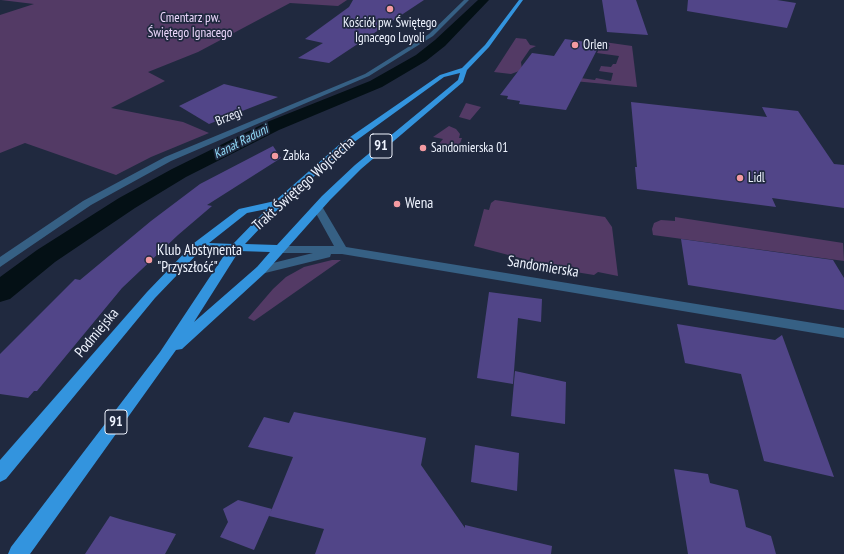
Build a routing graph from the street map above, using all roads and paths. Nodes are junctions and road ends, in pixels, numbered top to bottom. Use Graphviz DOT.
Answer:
graph roads {
  1 [pos="467,0"];
  2 [pos="521,0"];
  3 [pos="464,69"];
  4 [pos="278,202"];
  5 [pos="318,208"];
  6 [pos="198,246"];
  7 [pos="235,248"];
  8 [pos="280,249"];
  9 [pos="342,250"];
  10 [pos="0,263"];
  11 [pos="261,270"];
  12 [pos="844,333"];
  13 [pos="165,356"];
  14 [pos="0,473"];
  15 [pos="18,554"];
  1 -- 10 [label="street, Brzegi"];
  2 -- 3 [label="main road, Trakt Świętego Wojciecha / 91"];
  3 -- 4 [label="main road, Trakt Świętego Wojciecha / 91"];
  3 -- 5 [label="main road, Trakt Świętego Wojciecha / 91"];
  4 -- 6 [label="main road, Podmiejska"];
  4 -- 7 [label="main road, Trakt Świętego Wojciecha / 91"];
  5 -- 8 [label="main road, Trakt Świętego Wojciecha / 91"];
  5 -- 9 [label="street"];
  6 -- 7 [label="main road"];
  6 -- 14 [label="main road, Podmiejska"];
  7 -- 8 [label="main road, Sandomierska"];
  7 -- 13 [label="main road, Trakt Świętego Wojciecha / 91"];
  8 -- 9 [label="street, Sandomierska"];
  8 -- 11 [label="main road, Trakt Świętego Wojciecha / 91"];
  9 -- 11 [label="street"];
  9 -- 12 [label="street, Sandomierska"];
  11 -- 13 [label="main road, Trakt Świętego Wojciecha / 91"];
  13 -- 15 [label="main road, Trakt Świętego Wojciecha / 91"];
}
